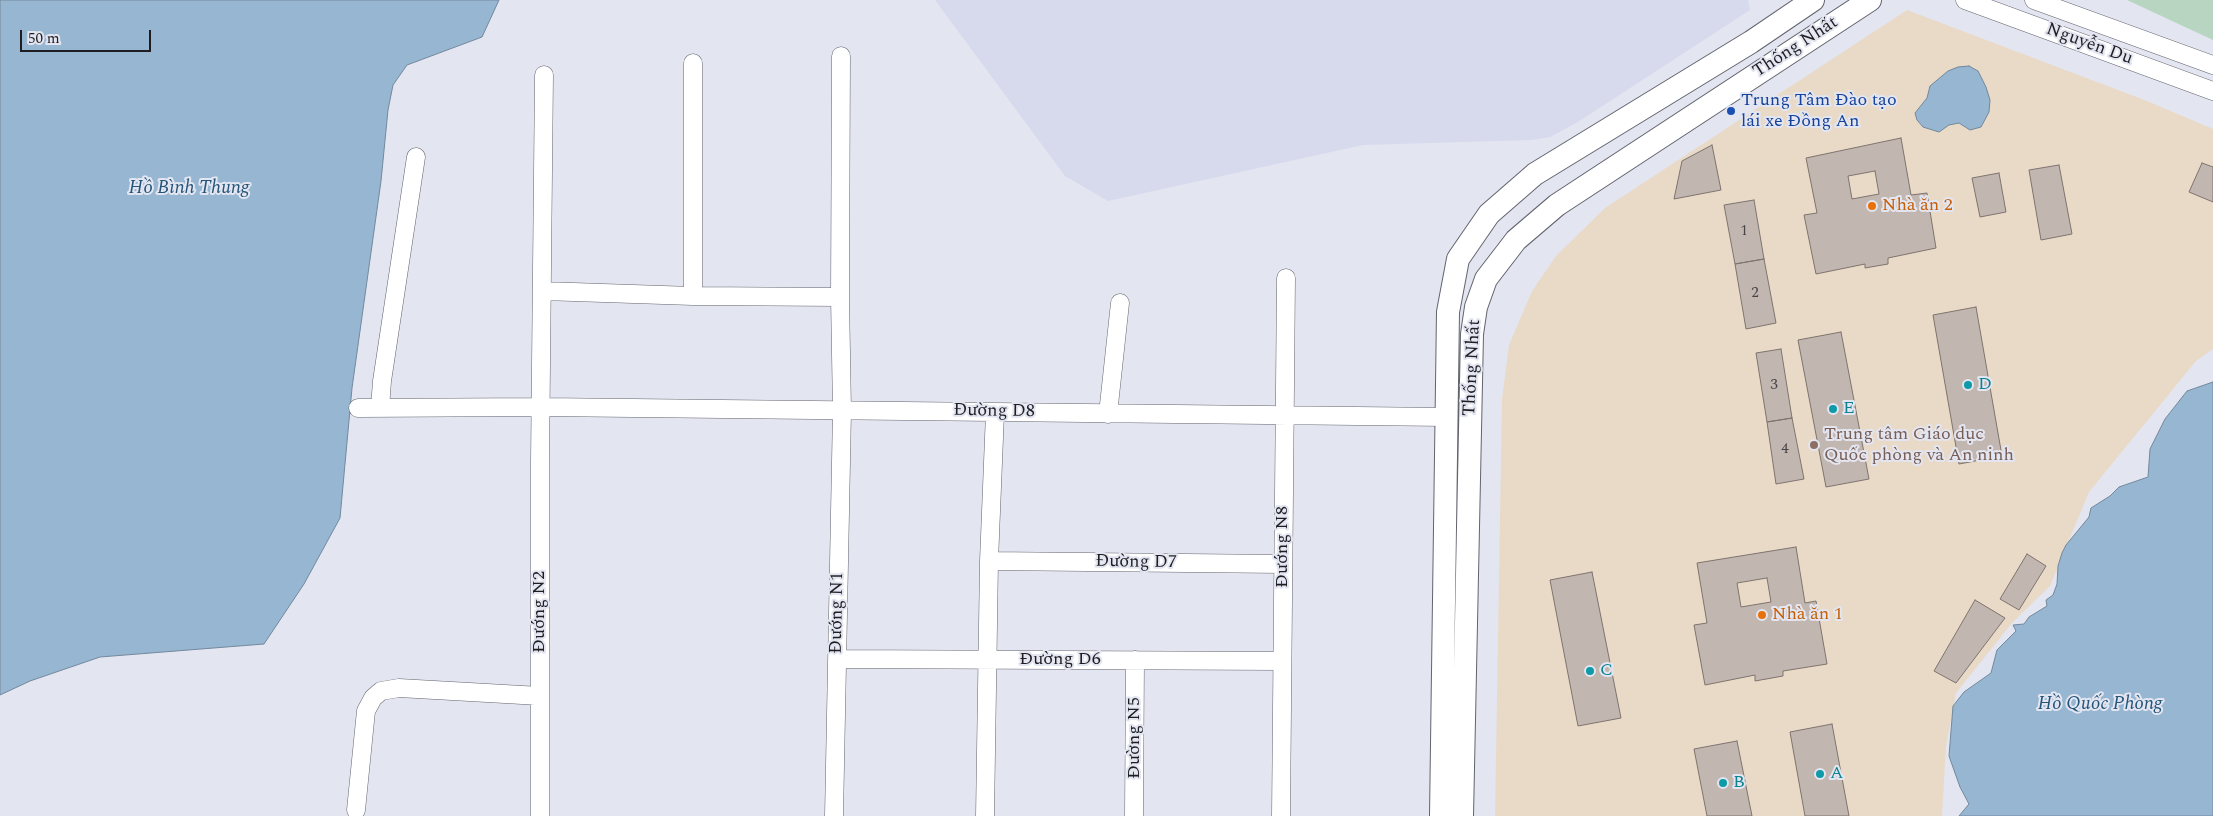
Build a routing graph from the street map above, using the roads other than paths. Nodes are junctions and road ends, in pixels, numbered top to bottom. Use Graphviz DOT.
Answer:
graph roads {
  1 [pos="1813,0"];
  2 [pos="1870,0"];
  3 [pos="1965,0"];
  4 [pos="2034,0"];
  5 [pos="841,56"];
  6 [pos="693,63"];
  7 [pos="2213,64"];
  8 [pos="544,75"];
  9 [pos="2213,91"];
  10 [pos="416,157"];
  11 [pos="1489,214"];
  12 [pos="1516,240"];
  13 [pos="1286,278"];
  14 [pos="544,291"];
  15 [pos="693,296"];
  16 [pos="840,298"];
  17 [pos="1120,303"];
  18 [pos="542,407"];
  19 [pos="358,408"];
  20 [pos="380,408"];
  21 [pos="842,411"];
  22 [pos="995,412"];
  23 [pos="1108,414"];
  24 [pos="1284,416"];
  25 [pos="1447,417"];
  26 [pos="989,561"];
  27 [pos="1283,564"];
  28 [pos="837,659"];
  29 [pos="987,660"];
  30 [pos="1135,660"];
  31 [pos="1282,662"];
  32 [pos="540,696"];
  33 [pos="356,810"];
  34 [pos="540,816"];
  35 [pos="834,816"];
  36 [pos="985,816"];
  37 [pos="1134,816"];
  38 [pos="1281,816"];
  39 [pos="1441,816"];
  40 [pos="1462,816"];
  1 -- 11 [label="main road, Thống Nhất"];
  2 -- 12 [label="main road, Thống Nhất"];
  3 -- 9 [label="street, Nguyễn Du"];
  4 -- 7 [label="street, Nguyễn Du"];
  5 -- 16 [label="street, Đướng N1"];
  6 -- 15 [label="street"];
  8 -- 14 [label="street, Đướng N2"];
  10 -- 20 [label="street"];
  11 -- 12 [label="main road"];
  11 -- 25 [label="main road, Thống Nhất"];
  12 -- 40 [label="main road, Thống Nhất"];
  13 -- 24 [label="street, Đướng N8"];
  14 -- 15 [label="street"];
  14 -- 18 [label="street, Đướng N2"];
  15 -- 16 [label="street"];
  16 -- 21 [label="street, Đướng N1"];
  17 -- 23 [label="street"];
  18 -- 20 [label="street, Đường D8"];
  18 -- 21 [label="street, Đường D8"];
  18 -- 32 [label="street, Đướng N2"];
  19 -- 20 [label="street, Đường D8"];
  21 -- 22 [label="street, Đường D8"];
  21 -- 28 [label="street, Đướng N1"];
  22 -- 23 [label="street, Đường D8"];
  22 -- 26 [label="street"];
  23 -- 24 [label="street, Đường D8"];
  24 -- 25 [label="street, Đường D8"];
  24 -- 27 [label="street, Đướng N8"];
  25 -- 39 [label="main road, Thống Nhất"];
  26 -- 27 [label="street, Đường D7"];
  26 -- 29 [label="street"];
  27 -- 31 [label="street, Đướng N8"];
  28 -- 29 [label="street, Đường D6"];
  28 -- 35 [label="street, Đướng N1"];
  29 -- 30 [label="street, Đường D6"];
  29 -- 36 [label="street"];
  30 -- 31 [label="street, Đường D6"];
  30 -- 37 [label="street, Đường N5"];
  31 -- 38 [label="street, Đướng N8"];
  32 -- 33 [label="street"];
  32 -- 34 [label="street, Đướng N2"];
}
